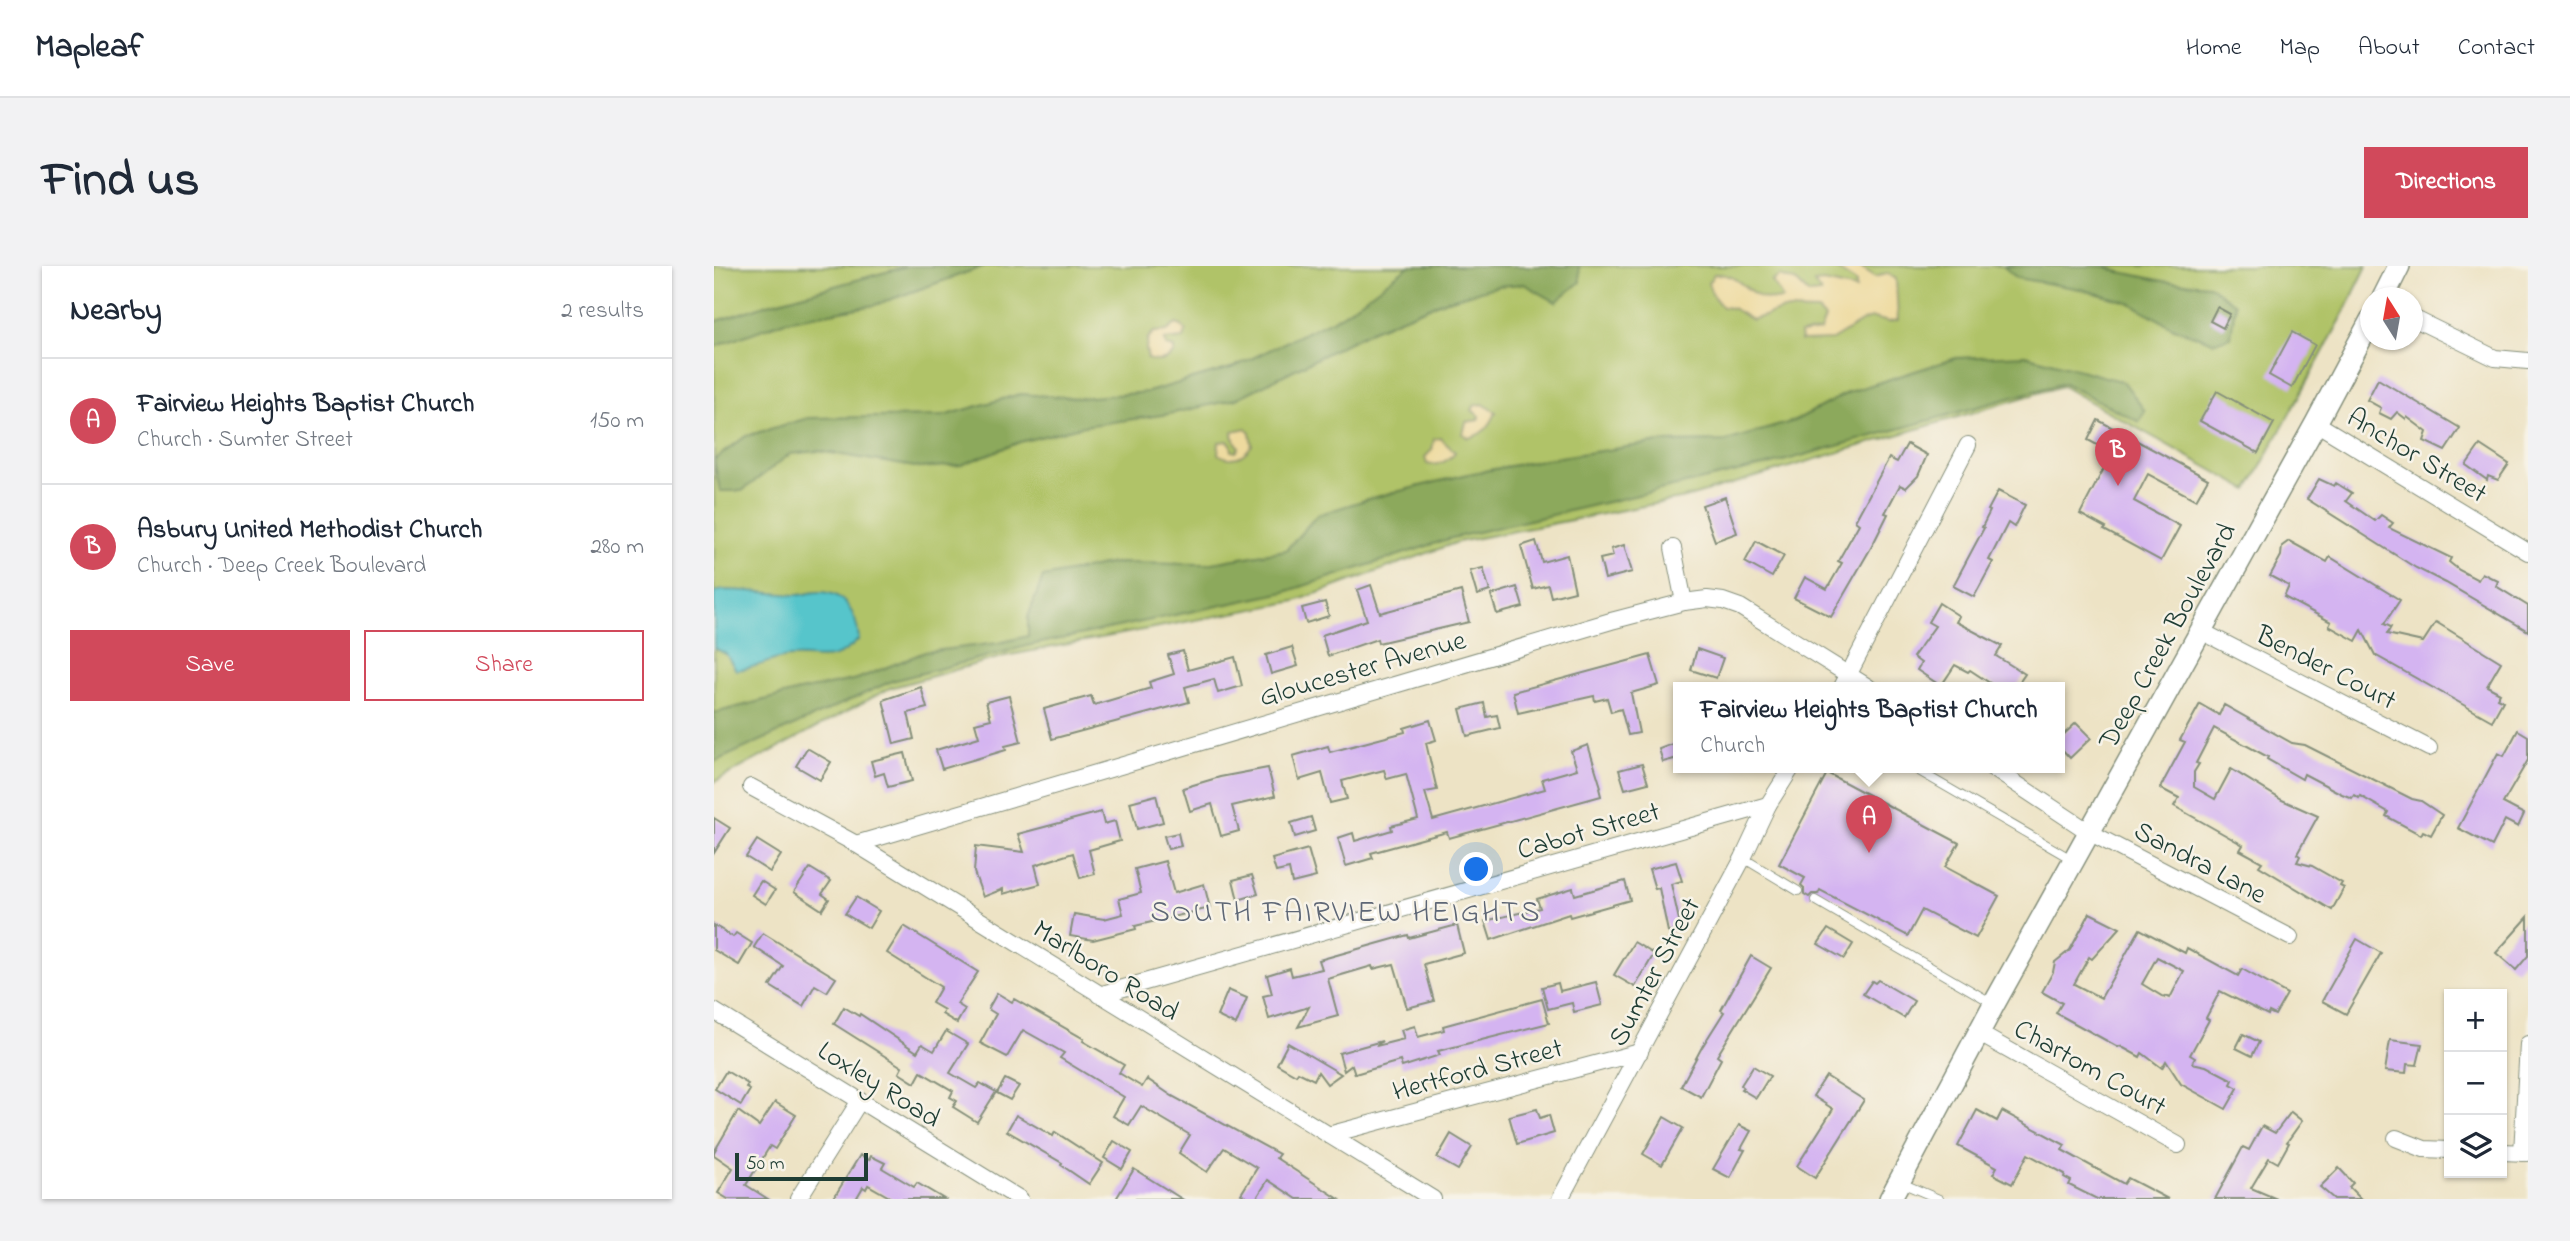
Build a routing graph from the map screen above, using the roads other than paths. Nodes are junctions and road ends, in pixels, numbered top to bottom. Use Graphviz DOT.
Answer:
graph roads {
  1 [pos="2399,266"];
  2 [pos="2388,287"];
  3 [pos="2423,323"];
  4 [pos="2360,341"];
  5 [pos="2528,361"];
  6 [pos="2316,423"];
  7 [pos="1968,445"];
  8 [pos="1674,548"];
  9 [pos="2528,552"];
  10 [pos="1684,602"];
  11 [pos="2201,631"];
  12 [pos="1846,681"];
  13 [pos="2429,748"];
  14 [pos="1788,773"];
  15 [pos="1922,773"];
  16 [pos="2000,773"];
  17 [pos="751,787"];
  18 [pos="1769,804"];
  19 [pos="2089,832"];
  20 [pos="856,844"];
  21 [pos="1742,858"];
  22 [pos="2073,860"];
  23 [pos="1798,891"];
  24 [pos="1815,900"];
  25 [pos="2290,937"];
  26 [pos="1098,995"];
  27 [pos="1994,1004"];
  28 [pos="714,1010"];
  29 [pos="1978,1033"];
  30 [pos="2528,1044"];
  31 [pos="1640,1052"];
  32 [pos="859,1102"];
  33 [pos="1328,1135"];
  34 [pos="2396,1138"];
  35 [pos="2178,1145"];
  36 [pos="2444,1150"];
  37 [pos="2507,1152"];
  38 [pos="2525,1153"];
  39 [pos="1895,1191"];
  40 [pos="798,1199"];
  41 [pos="1020,1199"];
  42 [pos="1433,1199"];
  43 [pos="1560,1199"];
  44 [pos="1939,1199"];
  1 -- 2 [label="street"];
  3 -- 5 [label="street"];
  4 -- 6 [label="street, Deep Creek Boulevard"];
  6 -- 9 [label="street, Anchor Street"];
  6 -- 11 [label="street, Deep Creek Boulevard"];
  7 -- 12 [label="street"];
  8 -- 10 [label="street"];
  10 -- 12 [label="street, Gloucester Avenue"];
  10 -- 20 [label="street, Gloucester Avenue"];
  11 -- 13 [label="street, Bender Court"];
  11 -- 19 [label="street, Deep Creek Boulevard"];
  14 -- 18 [label="street, Sumter Street"];
  15 -- 22 [label="lane"];
  16 -- 19 [label="street"];
  17 -- 20 [label="street, Marlboro Road"];
  18 -- 21 [label="street, Sumter Street"];
  18 -- 26 [label="street, Cabot Street"];
  19 -- 22 [label="street, Deep Creek Boulevard"];
  19 -- 25 [label="street, Sandra Lane"];
  20 -- 26 [label="street, Marlboro Road"];
  21 -- 23 [label="lane"];
  21 -- 31 [label="street, Sumter Street"];
  22 -- 27 [label="street, Deep Creek Boulevard"];
  24 -- 27 [label="lane"];
  26 -- 33 [label="street, Marlboro Road"];
  27 -- 29 [label="street, Deep Creek Boulevard"];
  28 -- 32 [label="street, Loxley Road"];
  29 -- 35 [label="street, Chartom Court"];
  29 -- 39 [label="street, Deep Creek Boulevard"];
  30 -- 38 [label="street"];
  31 -- 33 [label="street, Hertford Street"];
  31 -- 43 [label="street, Sumter Street"];
  32 -- 40 [label="street"];
  32 -- 41 [label="street, Loxley Road"];
  33 -- 42 [label="street, Marlboro Road"];
  34 -- 36 [label="street"];
  37 -- 38 [label="street"];
  39 -- 44 [label="lane"];
}
